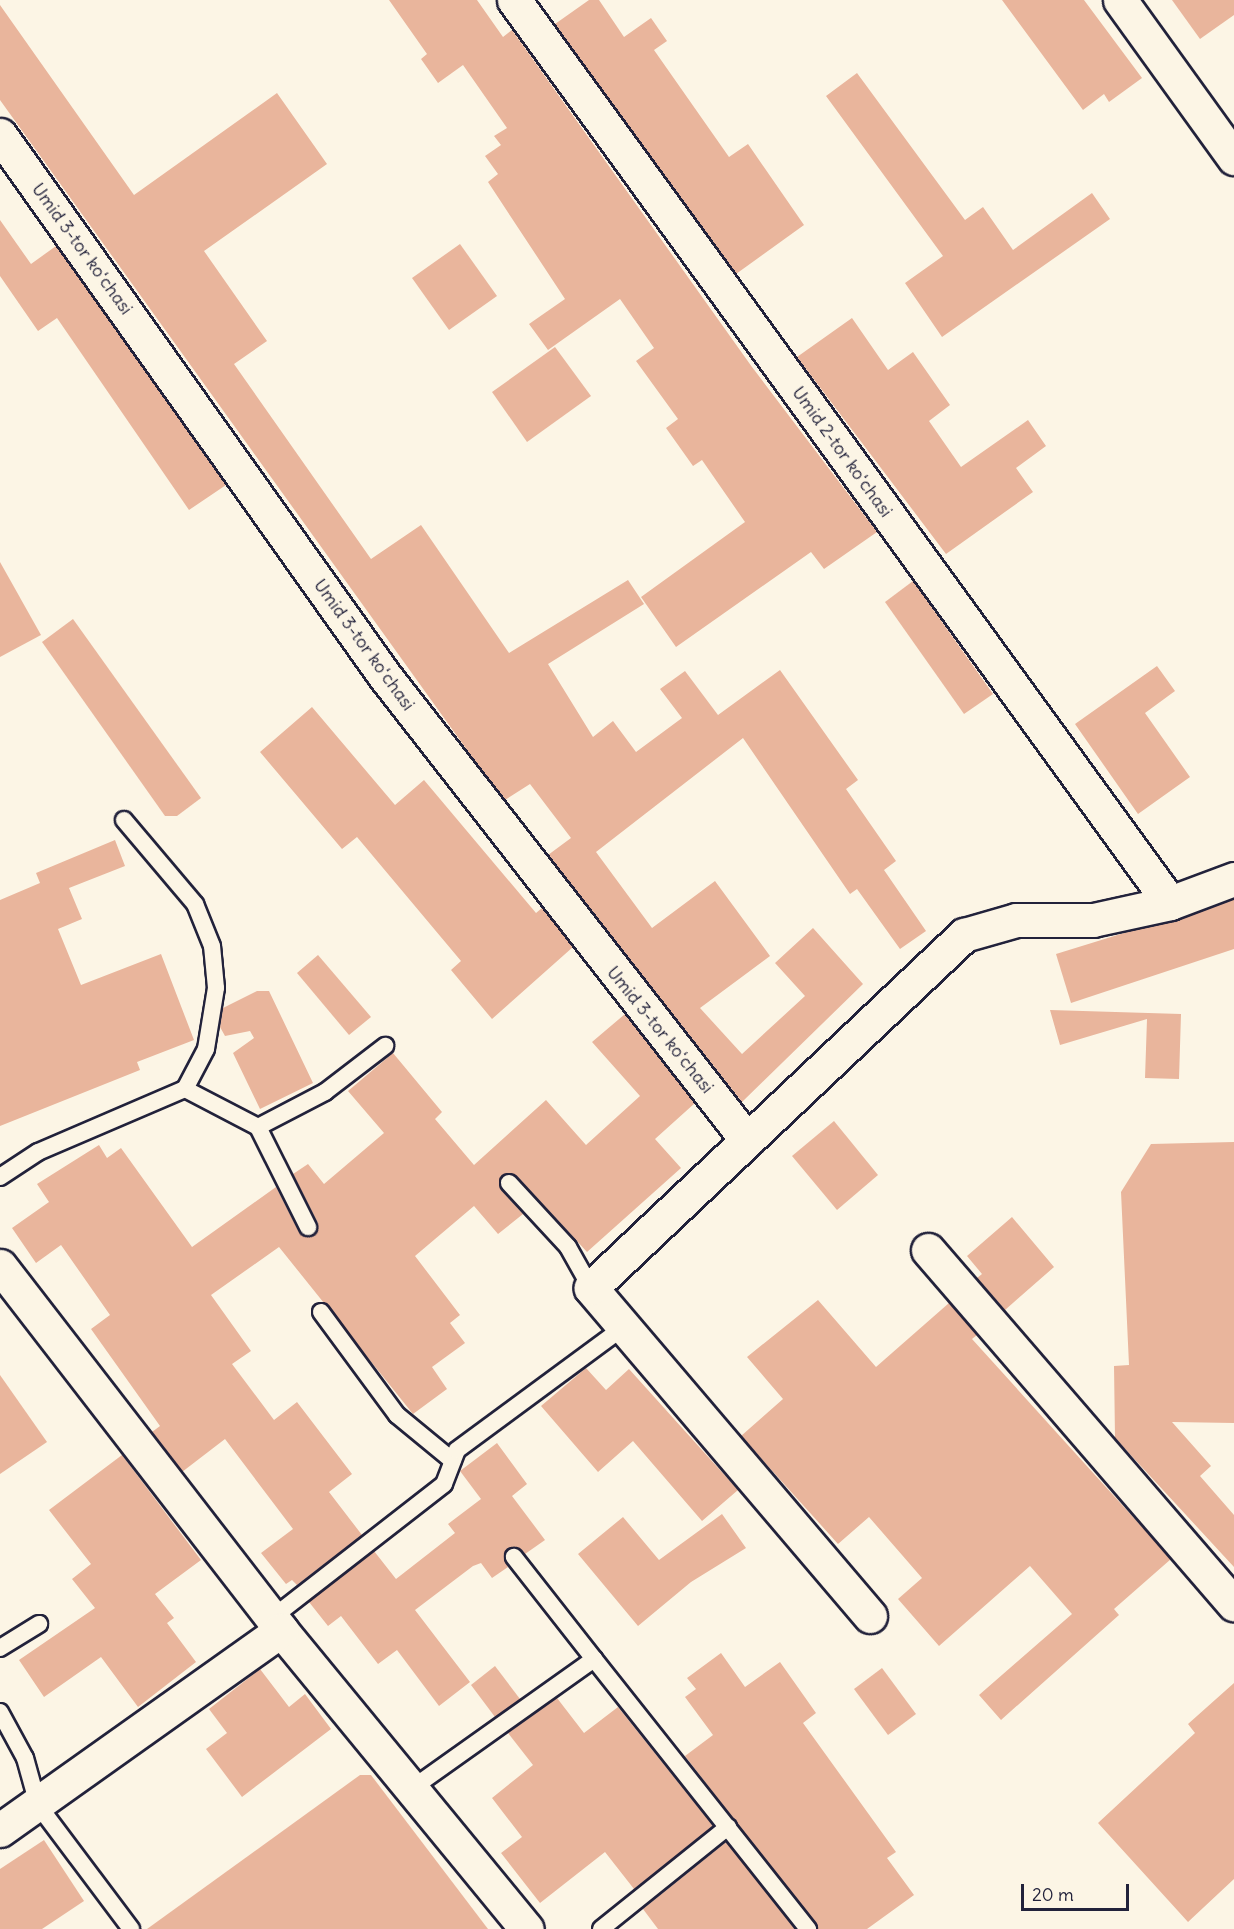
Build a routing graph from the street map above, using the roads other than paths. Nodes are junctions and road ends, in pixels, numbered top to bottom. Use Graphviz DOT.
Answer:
graph roads {
  1 [pos="514,0"];
  2 [pos="1120,0"];
  3 [pos="0,135"];
  4 [pos="1234,158"];
  5 [pos="124,820"];
  6 [pos="1234,879"];
  7 [pos="1170,903"];
  8 [pos="385,1046"];
  9 [pos="185,1089"];
  10 [pos="258,1127"];
  11 [pos="747,1140"];
  12 [pos="0,1177"];
  13 [pos="510,1183"];
  14 [pos="308,1227"];
  15 [pos="928,1250"];
  16 [pos="0,1266"];
  17 [pos="591,1288"];
  18 [pos="321,1312"];
  19 [pos="624,1327"];
  20 [pos="453,1461"];
  21 [pos="513,1557"];
  22 [pos="1234,1604"];
  23 [pos="870,1616"];
  24 [pos="39,1624"];
  25 [pos="277,1624"];
  26 [pos="0,1648"];
  27 [pos="594,1659"];
  28 [pos="0,1712"];
  29 [pos="414,1787"];
  30 [pos="38,1805"];
  31 [pos="728,1827"];
  32 [pos="0,1830"];
  33 [pos="131,1929"];
  34 [pos="527,1929"];
  35 [pos="601,1929"];
  36 [pos="808,1929"];
  1 -- 7 [label="street, Umid 2-tor koʻchasi"];
  2 -- 4 [label="street"];
  3 -- 11 [label="street, Umid 3-tor koʻchasi"];
  5 -- 9 [label="lane"];
  6 -- 7 [label="street"];
  7 -- 11 [label="street"];
  8 -- 10 [label="lane"];
  9 -- 10 [label="lane"];
  9 -- 12 [label="lane"];
  10 -- 14 [label="lane"];
  11 -- 17 [label="street"];
  13 -- 17 [label="lane"];
  15 -- 22 [label="street"];
  16 -- 25 [label="street"];
  17 -- 19 [label="street"];
  18 -- 20 [label="lane"];
  19 -- 20 [label="lane"];
  19 -- 23 [label="street"];
  20 -- 25 [label="lane"];
  21 -- 27 [label="lane"];
  24 -- 26 [label="lane"];
  25 -- 29 [label="street"];
  25 -- 30 [label="street"];
  27 -- 29 [label="lane"];
  27 -- 31 [label="lane"];
  28 -- 30 [label="lane"];
  29 -- 34 [label="street"];
  30 -- 32 [label="street"];
  30 -- 33 [label="lane"];
  31 -- 35 [label="lane"];
  31 -- 36 [label="lane"];
}
